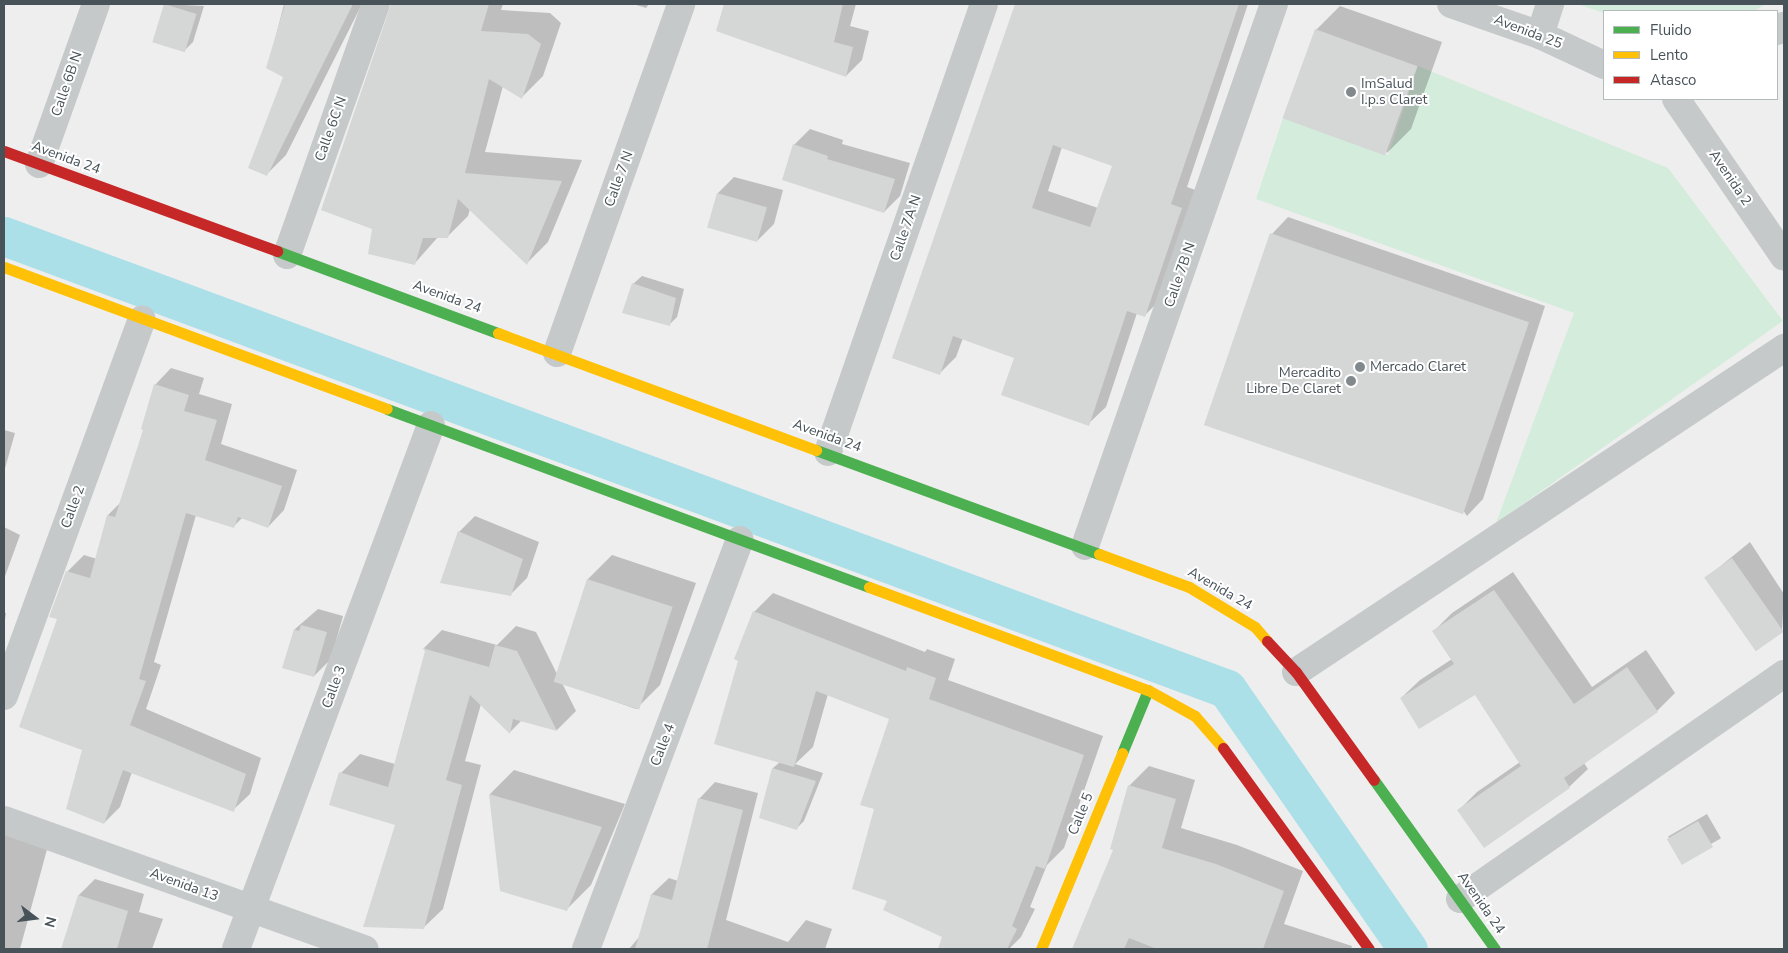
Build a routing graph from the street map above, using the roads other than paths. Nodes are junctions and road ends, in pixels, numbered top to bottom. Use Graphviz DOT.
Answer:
graph roads {
  1 [pos="96,4"];
  2 [pos="376,4"];
  3 [pos="681,4"];
  4 [pos="984,4"];
  5 [pos="1274,4"];
  6 [pos="1451,4"];
  7 [pos="1550,4"];
  8 [pos="1540,35"];
  9 [pos="1603,65"];
  10 [pos="1677,100"];
  11 [pos="4,151"];
  12 [pos="39,164"];
  13 [pos="287,255"];
  14 [pos="1784,257"];
  15 [pos="4,267"];
  16 [pos="142,319"];
  17 [pos="1784,348"];
  18 [pos="557,354"];
  19 [pos="431,425"];
  20 [pos="828,452"];
  21 [pos="740,540"];
  22 [pos="1085,546"];
  23 [pos="1296,672"];
  24 [pos="1784,674"];
  25 [pos="1148,690"];
  26 [pos="4,696"];
  27 [pos="4,820"];
  28 [pos="1460,899"];
  29 [pos="251,909"];
  30 [pos="236,949"];
  31 [pos="365,949"];
  32 [pos="586,949"];
  33 [pos="1041,949"];
  34 [pos="1369,949"];
  35 [pos="1496,949"];
  1 -- 12 [label="street, Calle 6B N"];
  2 -- 13 [label="street, Calle 6C N"];
  3 -- 18 [label="street, Calle 7 N"];
  4 -- 20 [label="street, Calle 7A N"];
  5 -- 22 [label="street, Calle 7B N"];
  6 -- 8 [label="street, Avenida 25"];
  7 -- 8 [label="street"];
  8 -- 9 [label="street, Avenida 25"];
  10 -- 14 [label="street, Avenida 2"];
  11 -- 12 [label="street, Avenida 24"];
  12 -- 13 [label="street, Avenida 24"];
  13 -- 18 [label="street, Avenida 24"];
  15 -- 16 [label="street"];
  16 -- 19 [label="street"];
  16 -- 26 [label="street, Calle 2"];
  17 -- 23 [label="street"];
  18 -- 20 [label="street, Avenida 24"];
  19 -- 21 [label="street"];
  19 -- 29 [label="street, Calle 3"];
  20 -- 22 [label="street, Avenida 24"];
  21 -- 25 [label="street"];
  21 -- 32 [label="street, Calle 4"];
  22 -- 23 [label="street, Avenida 24"];
  23 -- 28 [label="street, Avenida 24"];
  24 -- 28 [label="street"];
  25 -- 33 [label="street, Calle 5"];
  25 -- 34 [label="street"];
  27 -- 29 [label="street, Avenida 13"];
  28 -- 35 [label="street, Avenida 24"];
  29 -- 30 [label="street, Calle 3"];
  29 -- 31 [label="street, Avenida 13"];
}
